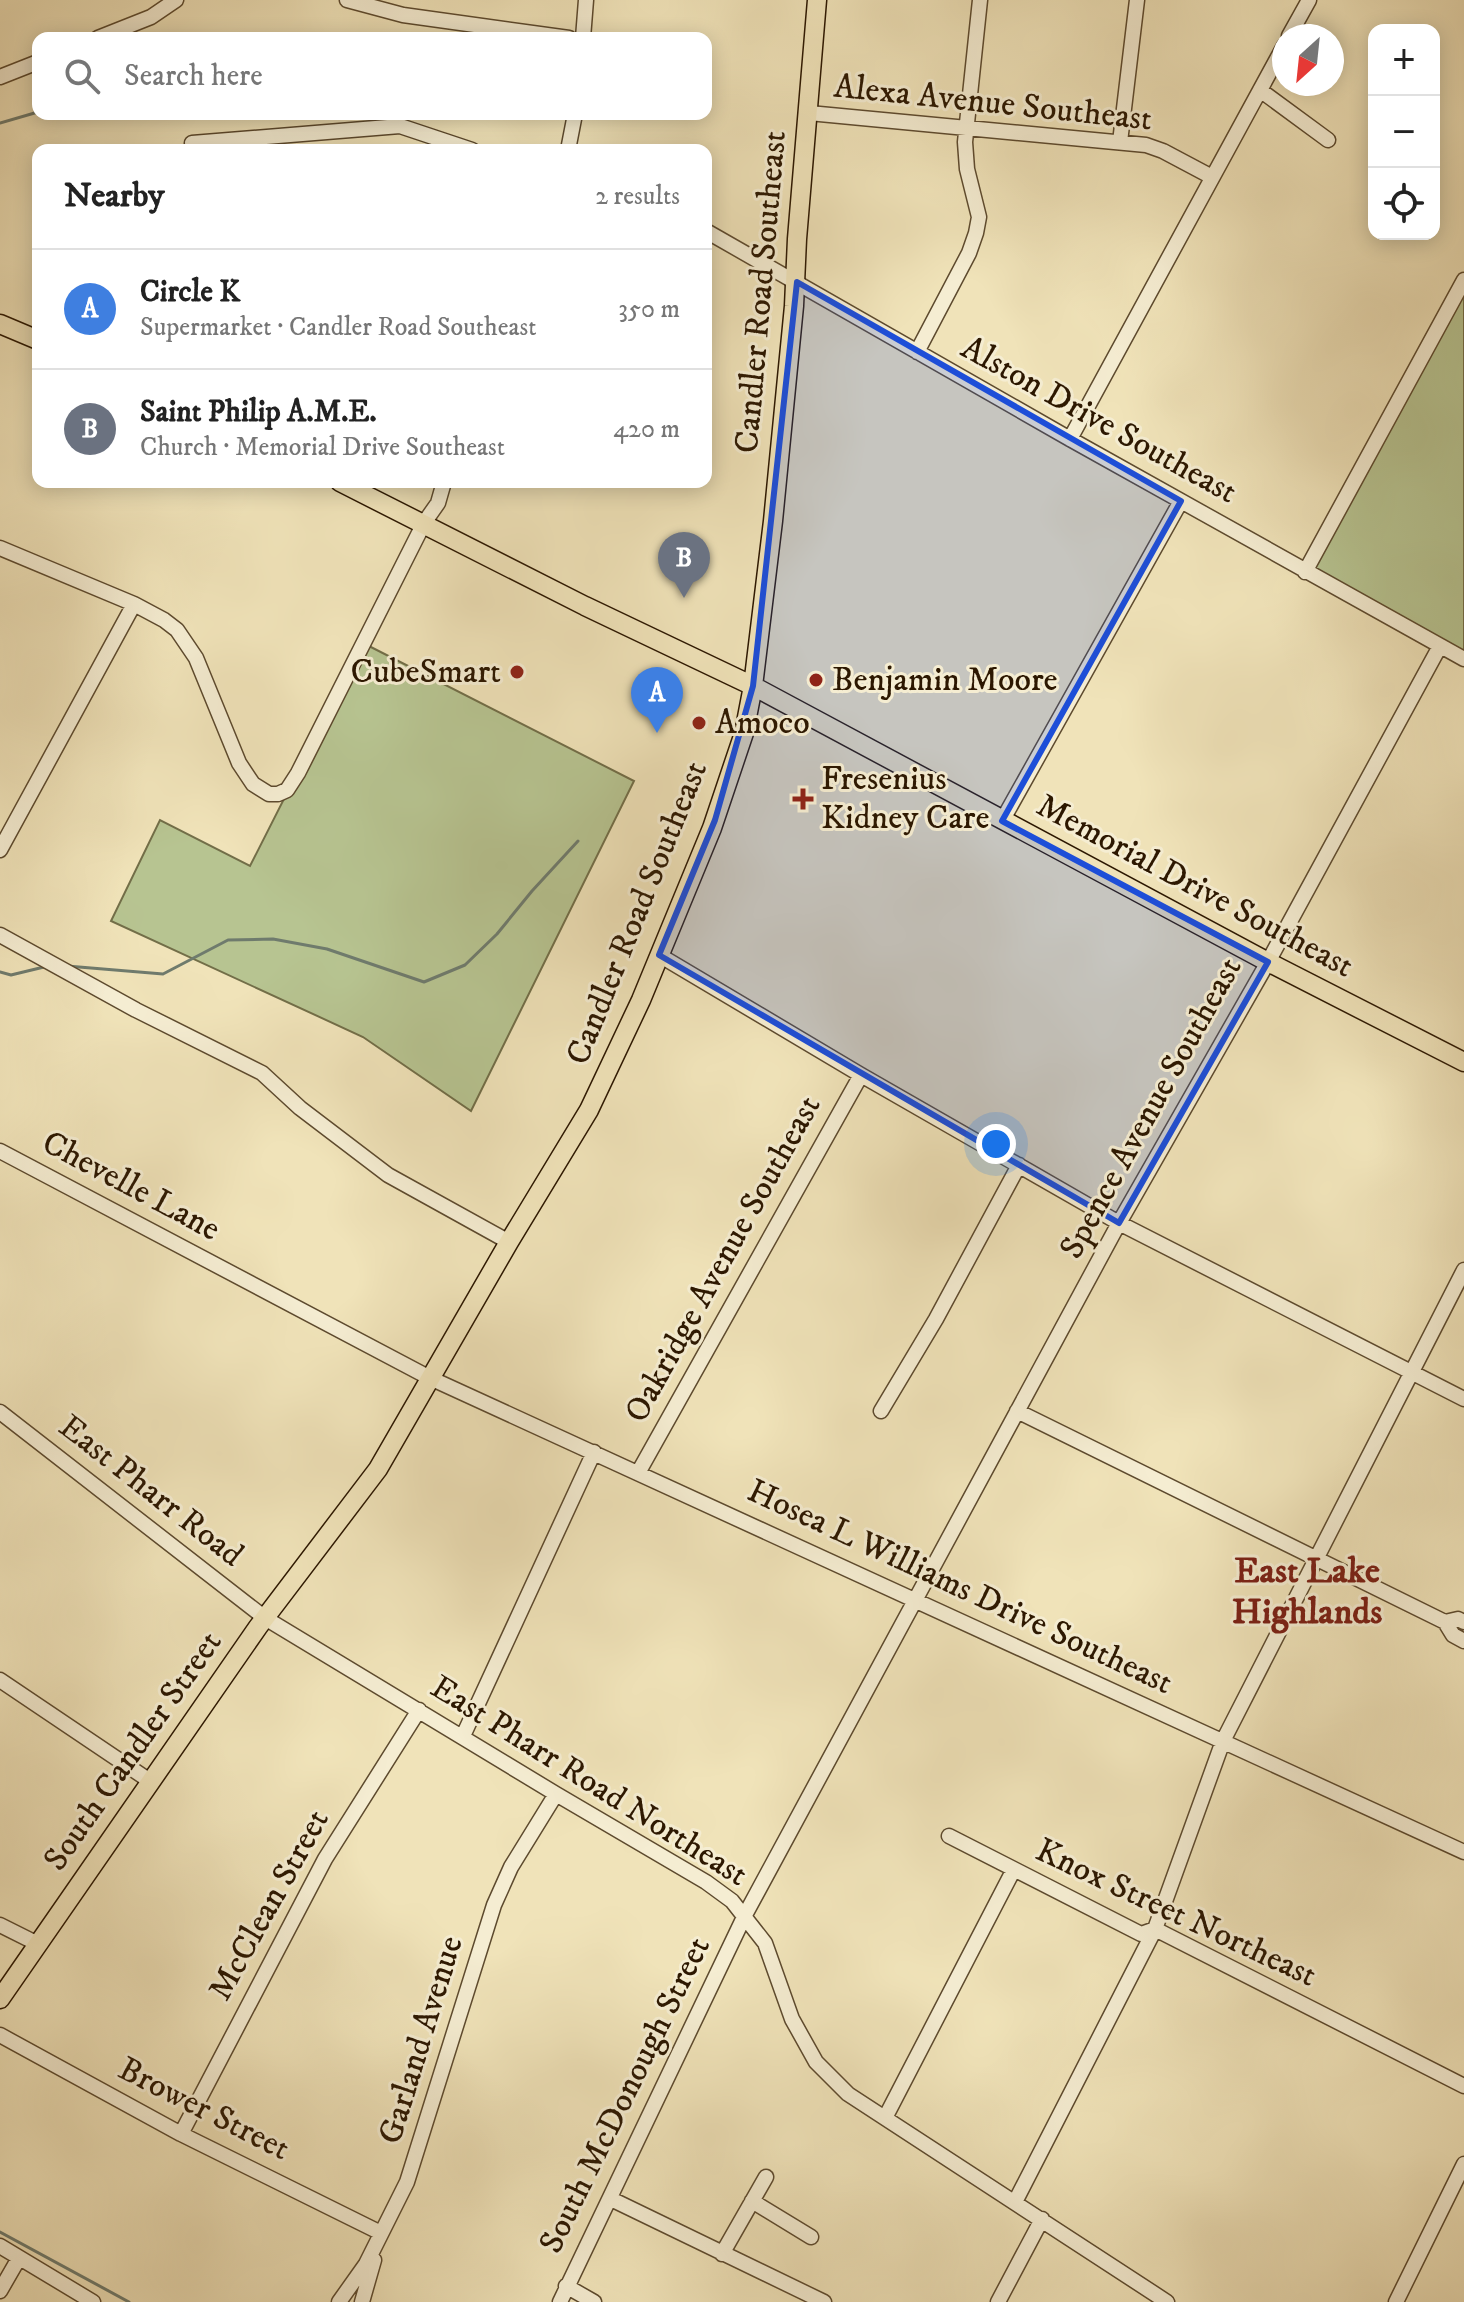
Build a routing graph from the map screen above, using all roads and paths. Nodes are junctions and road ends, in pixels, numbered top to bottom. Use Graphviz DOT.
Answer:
graph roads {
  1 [pos="176,0"];
  2 [pos="347,0"];
  3 [pos="586,0"];
  4 [pos="817,0"];
  5 [pos="980,0"];
  6 [pos="1137,0"];
  7 [pos="1309,0"];
  8 [pos="1296,24"];
  9 [pos="113,32"];
  10 [pos="526,32"];
  11 [pos="583,32"];
  12 [pos="32,64"];
  13 [pos="1272,68"];
  14 [pos="0,77"];
  15 [pos="1260,90"];
  16 [pos="809,113"];
  17 [pos="574,120"];
  18 [pos="968,128"];
  19 [pos="1328,140"];
  20 [pos="1120,142"];
  21 [pos="192,143"];
  22 [pos="454,144"];
  23 [pos="569,144"];
  24 [pos="1212,177"];
  25 [pos="712,234"];
  26 [pos="1464,280"];
  27 [pos="797,282"];
  28 [pos="0,324"];
  29 [pos="32,337"];
  30 [pos="917,352"];
  31 [pos="1070,439"];
  32 [pos="352,488"];
  33 [pos="442,488"];
  34 [pos="1181,501"];
  35 [pos="424,523"];
  36 [pos="0,548"];
  37 [pos="1305,572"];
  38 [pos="134,604"];
  39 [pos="1440,646"];
  40 [pos="1464,659"];
  41 [pos="753,686"];
  42 [pos="1002,821"];
  43 [pos="0,850"];
  44 [pos="0,935"];
  45 [pos="659,955"];
  46 [pos="1268,962"];
  47 [pos="1464,1062"];
  48 [pos="861,1075"];
  49 [pos="0,1151"];
  50 [pos="1019,1165"];
  51 [pos="1119,1223"];
  52 [pos="509,1242"];
  53 [pos="1464,1270"];
  54 [pos="1412,1373"];
  55 [pos="430,1378"];
  56 [pos="1464,1399"];
  57 [pos="881,1411"];
  58 [pos="1017,1411"];
  59 [pos="0,1412"];
  60 [pos="594,1452"];
  61 [pos="638,1473"];
  62 [pos="1317,1560"];
  63 [pos="917,1601"];
  64 [pos="265,1618"];
  65 [pos="1445,1622"];
  66 [pos="1464,1622"];
  67 [pos="1464,1641"];
  68 [pos="0,1680"];
  69 [pos="419,1710"];
  70 [pos="463,1736"];
  71 [pos="1223,1741"];
  72 [pos="150,1781"];
  73 [pos="556,1794"];
  74 [pos="949,1836"];
  75 [pos="1464,1852"];
  76 [pos="1013,1871"];
  77 [pos="745,1915"];
  78 [pos="0,1925"];
  79 [pos="1155,1929"];
  80 [pos="38,1944"];
  81 [pos="0,1999"];
  82 [pos="0,2035"];
  83 [pos="1464,2086"];
  84 [pos="885,2118"];
  85 [pos="181,2134"];
  86 [pos="1464,2164"];
  87 [pos="766,2177"];
  88 [pos="611,2199"];
  89 [pos="752,2201"];
  90 [pos="1015,2202"];
  91 [pos="1042,2219"];
  92 [pos="381,2233"];
  93 [pos="811,2237"];
  94 [pos="0,2246"];
  95 [pos="722,2254"];
  96 [pos="19,2258"];
  97 [pos="566,2286"];
  98 [pos="0,2291"];
  99 [pos="93,2302"];
  100 [pos="339,2302"];
  101 [pos="362,2302"];
  102 [pos="560,2302"];
  103 [pos="594,2302"];
  104 [pos="824,2302"];
  105 [pos="998,2302"];
  106 [pos="1167,2302"];
  107 [pos="1396,2302"];
  1 -- 9 [label="street"];
  2 -- 10 [label="street"];
  3 -- 11 [label="street"];
  4 -- 16 [label="main road, Candler Road Southeast"];
  5 -- 18 [label="street"];
  6 -- 20 [label="street"];
  7 -- 8 [label="street"];
  12 -- 14 [label="street"];
  13 -- 15 [label="street"];
  15 -- 19 [label="street"];
  15 -- 24 [label="street"];
  16 -- 18 [label="street, Alexa Avenue Southeast"];
  16 -- 27 [label="main road, Candler Road Southeast"];
  17 -- 23 [label="street"];
  18 -- 20 [label="street, Alexa Avenue Southeast"];
  18 -- 30 [label="street"];
  20 -- 24 [label="street, Alexa Avenue Southeast"];
  21 -- 22 [label="street"];
  24 -- 31 [label="street"];
  25 -- 27 [label="street, Alston Drive Southeast"];
  26 -- 37 [label="street"];
  27 -- 30 [label="street, Alston Drive Southeast"];
  27 -- 41 [label="main road, Candler Road Southeast"];
  28 -- 29 [label="main road"];
  30 -- 31 [label="street, Alston Drive Southeast"];
  31 -- 34 [label="street, Alston Drive Southeast"];
  32 -- 35 [label="main road, Memorial Drive Southeast"];
  33 -- 35 [label="street"];
  34 -- 37 [label="street, Alston Drive Southeast"];
  34 -- 42 [label="street"];
  35 -- 38 [label="street"];
  35 -- 41 [label="main road, Memorial Drive Southeast"];
  36 -- 38 [label="street"];
  37 -- 39 [label="street, Alston Drive Southeast"];
  38 -- 43 [label="street"];
  39 -- 40 [label="street, Alston Drive Southeast"];
  39 -- 46 [label="street, Spence Avenue Southeast"];
  41 -- 42 [label="main road, Memorial Drive Southeast"];
  41 -- 45 [label="main road, Candler Road Southeast"];
  42 -- 46 [label="main road, Memorial Drive Southeast"];
  44 -- 52 [label="street"];
  45 -- 48 [label="street"];
  45 -- 52 [label="main road, Candler Road Southeast"];
  46 -- 47 [label="main road, Memorial Drive Southeast"];
  46 -- 51 [label="street, Spence Avenue Southeast"];
  48 -- 50 [label="street"];
  48 -- 61 [label="street, Oakridge Avenue Southeast"];
  49 -- 55 [label="street, Chevelle Lane"];
  50 -- 51 [label="street"];
  50 -- 57 [label="street"];
  51 -- 54 [label="street"];
  51 -- 58 [label="street, Spence Avenue Southeast"];
  52 -- 55 [label="main road, Candler Road Southeast"];
  53 -- 54 [label="street"];
  54 -- 56 [label="street"];
  54 -- 62 [label="street"];
  55 -- 60 [label="street, Hosea L Williams Drive Southeast"];
  55 -- 64 [label="main road, South Candler Street"];
  58 -- 62 [label="street"];
  58 -- 63 [label="street, Spence Avenue Southeast"];
  59 -- 64 [label="street, East Pharr Road"];
  60 -- 61 [label="street, Hosea L Williams Drive Southeast"];
  60 -- 70 [label="street"];
  61 -- 63 [label="street, Hosea L Williams Drive Southeast"];
  62 -- 65 [label="street"];
  62 -- 71 [label="street"];
  63 -- 71 [label="street, Hosea L Williams Drive Southeast"];
  63 -- 77 [label="street, South McDonough Street"];
  64 -- 69 [label="street, East Pharr Road Northeast"];
  64 -- 72 [label="main road, South Candler Street"];
  65 -- 66 [label="street"];
  65 -- 67 [label="street"];
  68 -- 72 [label="street"];
  69 -- 70 [label="street, East Pharr Road Northeast"];
  69 -- 85 [label="street, McClean Street"];
  70 -- 73 [label="street, East Pharr Road Northeast"];
  71 -- 75 [label="street, Hosea L Williams Drive Southeast"];
  71 -- 79 [label="street"];
  72 -- 80 [label="main road, South Candler Street"];
  73 -- 77 [label="street, East Pharr Road Northeast"];
  73 -- 92 [label="street, Garland Avenue"];
  74 -- 76 [label="street, Knox Street Northeast"];
  76 -- 79 [label="street, Knox Street Northeast"];
  76 -- 84 [label="street"];
  77 -- 84 [label="street, East Pharr Road Northeast"];
  77 -- 88 [label="street, South McDonough Street"];
  78 -- 80 [label="street"];
  79 -- 83 [label="street, Knox Street Northeast"];
  79 -- 90 [label="street"];
  80 -- 81 [label="main road, South Candler Street"];
  82 -- 85 [label="street, Brower Street"];
  84 -- 90 [label="street, East Pharr Road Northeast"];
  85 -- 92 [label="street, Brower Street"];
  86 -- 107 [label="street"];
  87 -- 89 [label="street"];
  88 -- 95 [label="street"];
  88 -- 97 [label="street, South McDonough Street"];
  89 -- 93 [label="street"];
  89 -- 95 [label="street"];
  90 -- 91 [label="street, East Pharr Road Northeast"];
  91 -- 105 [label="street"];
  91 -- 106 [label="street, East Pharr Road Northeast"];
  92 -- 100 [label="street, Garland Avenue"];
  92 -- 101 [label="street"];
  94 -- 96 [label="street"];
  95 -- 104 [label="street"];
  96 -- 98 [label="street"];
  96 -- 99 [label="street"];
  97 -- 102 [label="street, South McDonough Street"];
  97 -- 103 [label="street"];
}
